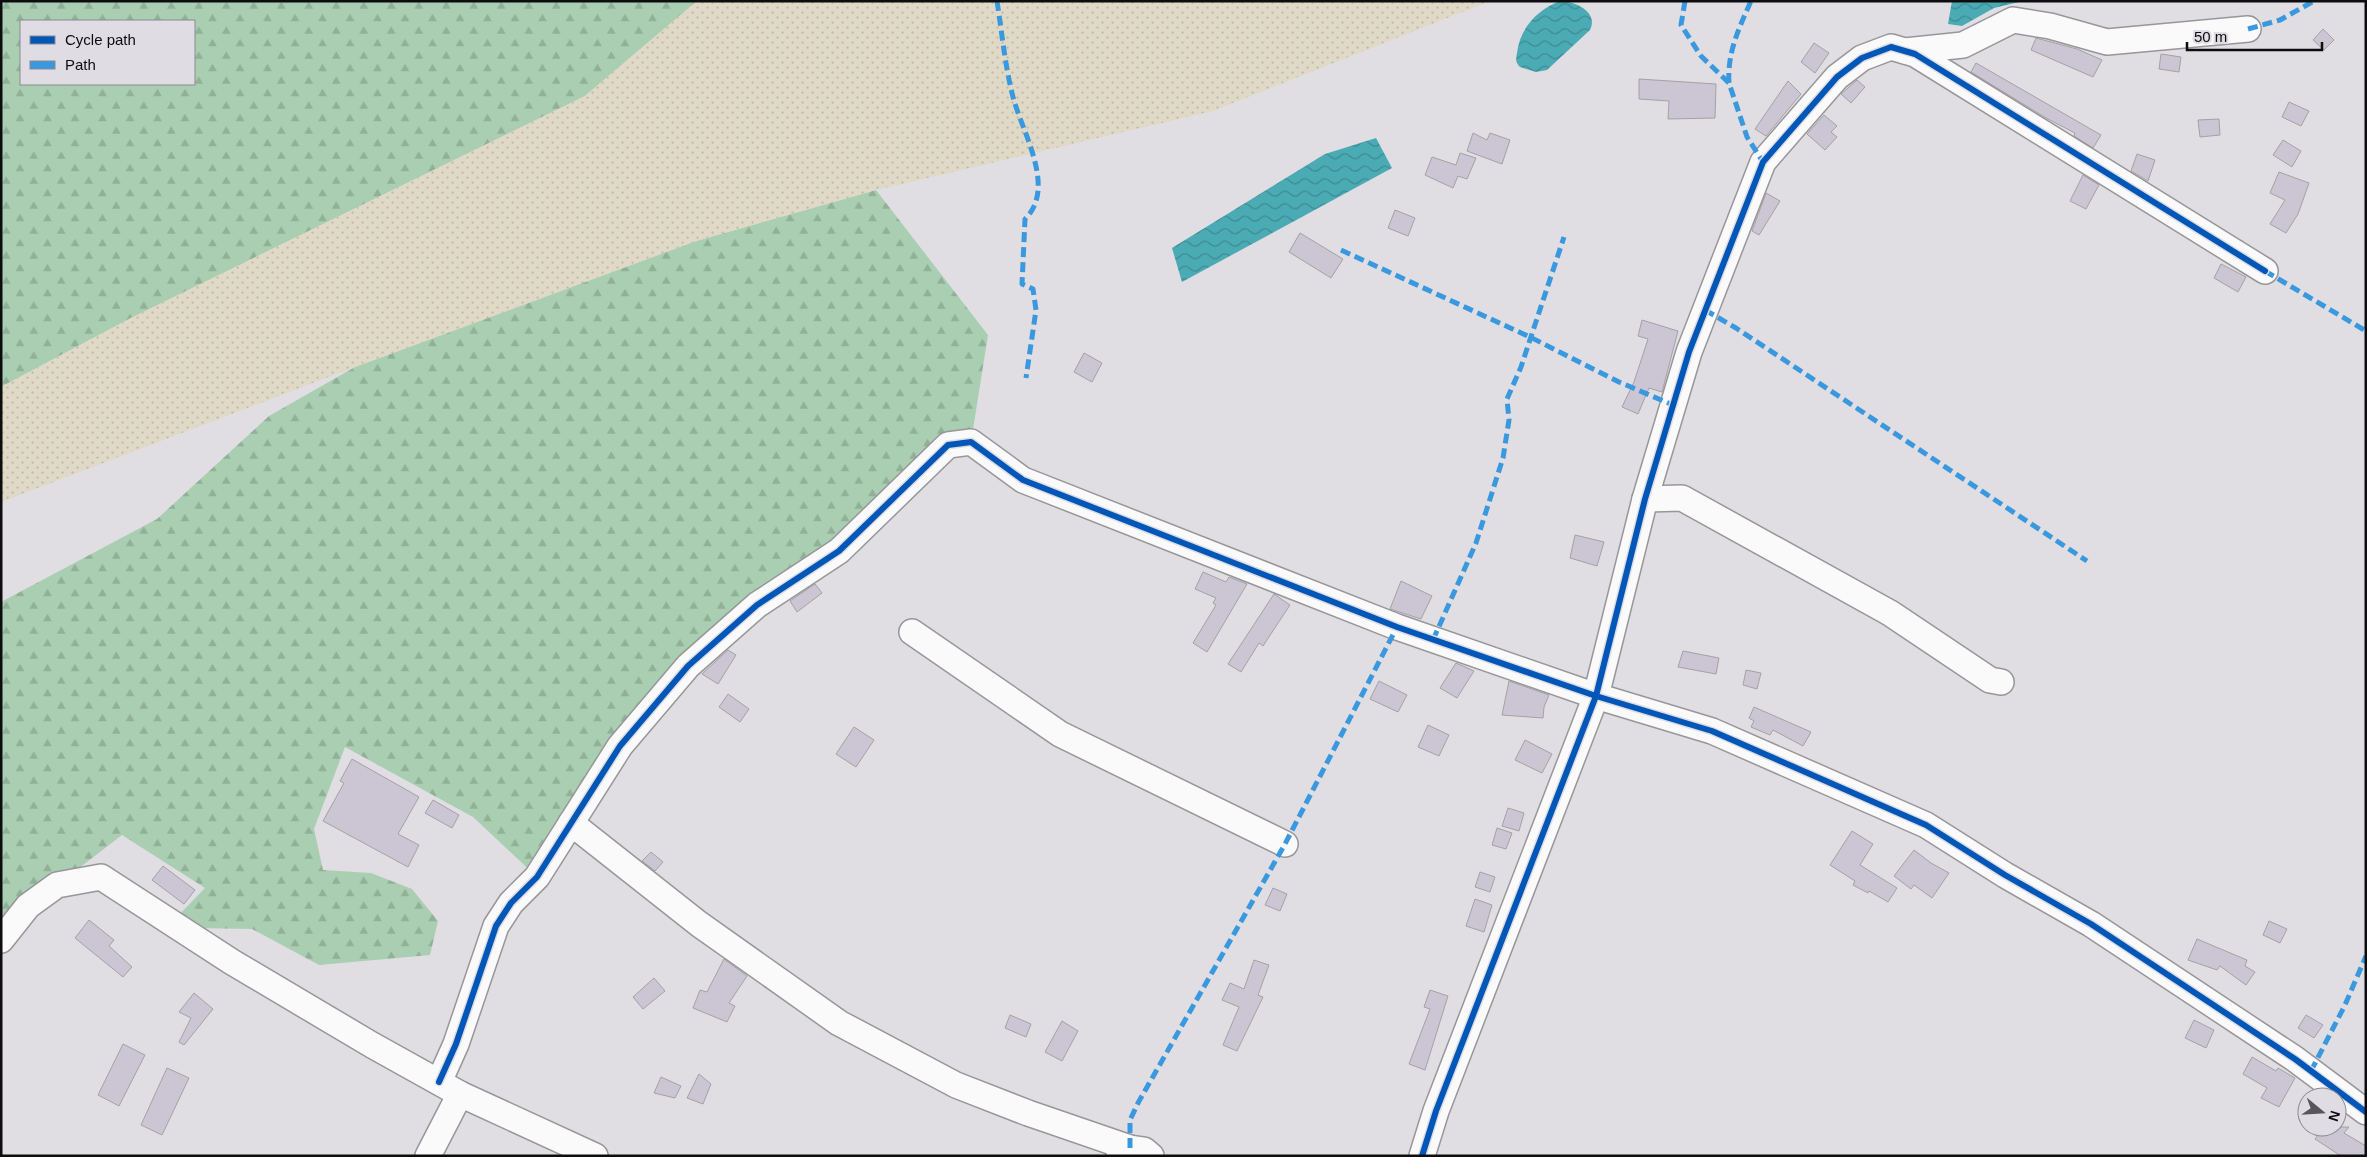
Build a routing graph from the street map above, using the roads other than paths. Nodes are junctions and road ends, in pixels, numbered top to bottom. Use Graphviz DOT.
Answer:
graph roads {
  1 [pos="2248,29"];
  2 [pos="1906,51"];
  3 [pos="2265,271"];
  4 [pos="1645,499"];
  5 [pos="912,632"];
  6 [pos="2001,682"];
  7 [pos="1596,696"];
  8 [pos="571,823"];
  9 [pos="1285,844"];
  10 [pos="1,940"];
  11 [pos="449,1088"];
  12 [pos="2366,1112"];
  13 [pos="1133,1153"];
  14 [pos="428,1156"];
  15 [pos="595,1156"];
  16 [pos="1422,1156"];
  1 -- 2 [label="street"];
  2 -- 3 [label="street"];
  2 -- 4 [label="street"];
  4 -- 6 [label="street"];
  4 -- 7 [label="street"];
  5 -- 9 [label="street"];
  7 -- 8 [label="street"];
  7 -- 12 [label="street"];
  7 -- 16 [label="street"];
  8 -- 11 [label="street"];
  8 -- 13 [label="street"];
  10 -- 11 [label="street"];
  11 -- 14 [label="street"];
  11 -- 15 [label="street"];
}
